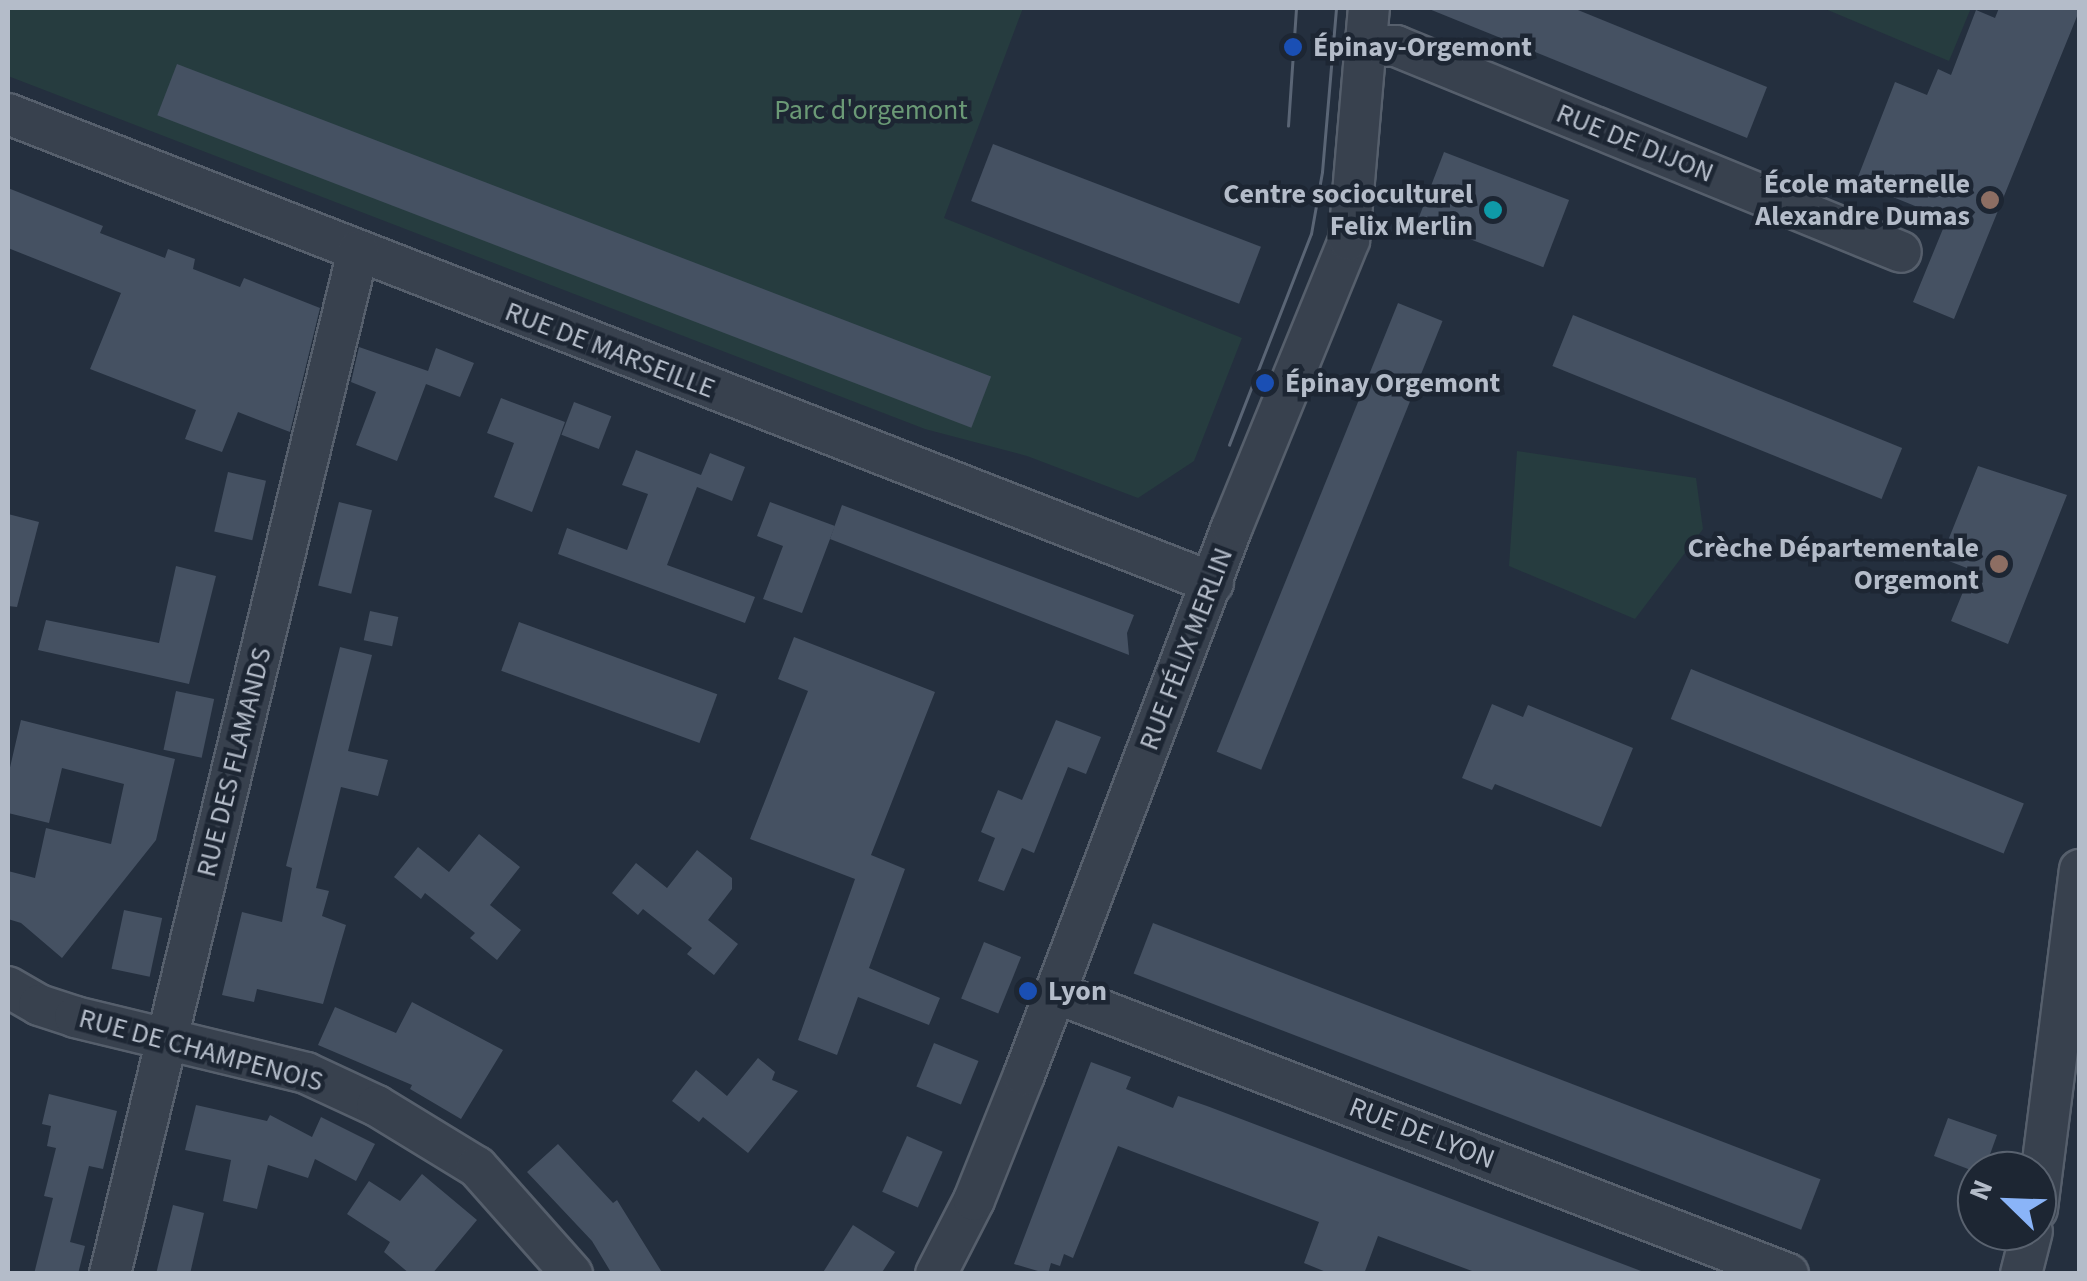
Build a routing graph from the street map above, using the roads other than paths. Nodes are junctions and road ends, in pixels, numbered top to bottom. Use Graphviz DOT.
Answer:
graph roads {
  1 [pos="1368,27"];
  2 [pos="8,114"];
  3 [pos="358,251"];
  4 [pos="1901,252"];
  5 [pos="1214,584"];
  6 [pos="2080,870"];
  7 [pos="8,987"];
  8 [pos="1056,993"];
  9 [pos="167,1039"];
  10 [pos="2044,1151"];
  11 [pos="110,1274"];
  12 [pos="572,1274"];
  13 [pos="936,1274"];
  14 [pos="1788,1274"];
  1 -- 4 [label="street, RUE DE DIJON"];
  1 -- 5 [label="street, RUE FÉLIX MERLIN"];
  2 -- 3 [label="street, RUE DE MARSEILLE"];
  3 -- 5 [label="street, RUE DE MARSEILLE"];
  3 -- 9 [label="street, RUE DES FLAMANDS"];
  5 -- 8 [label="street, RUE FÉLIX MERLIN"];
  6 -- 10 [label="street"];
  7 -- 9 [label="street, RUE DE CHAMPENOIS"];
  8 -- 13 [label="street, RUE FÉLIX MERLIN"];
  8 -- 14 [label="street, RUE DE LYON"];
  9 -- 11 [label="street, RUE DES FLAMANDS"];
  9 -- 12 [label="street, RUE DE CHAMPENOIS"];
}
